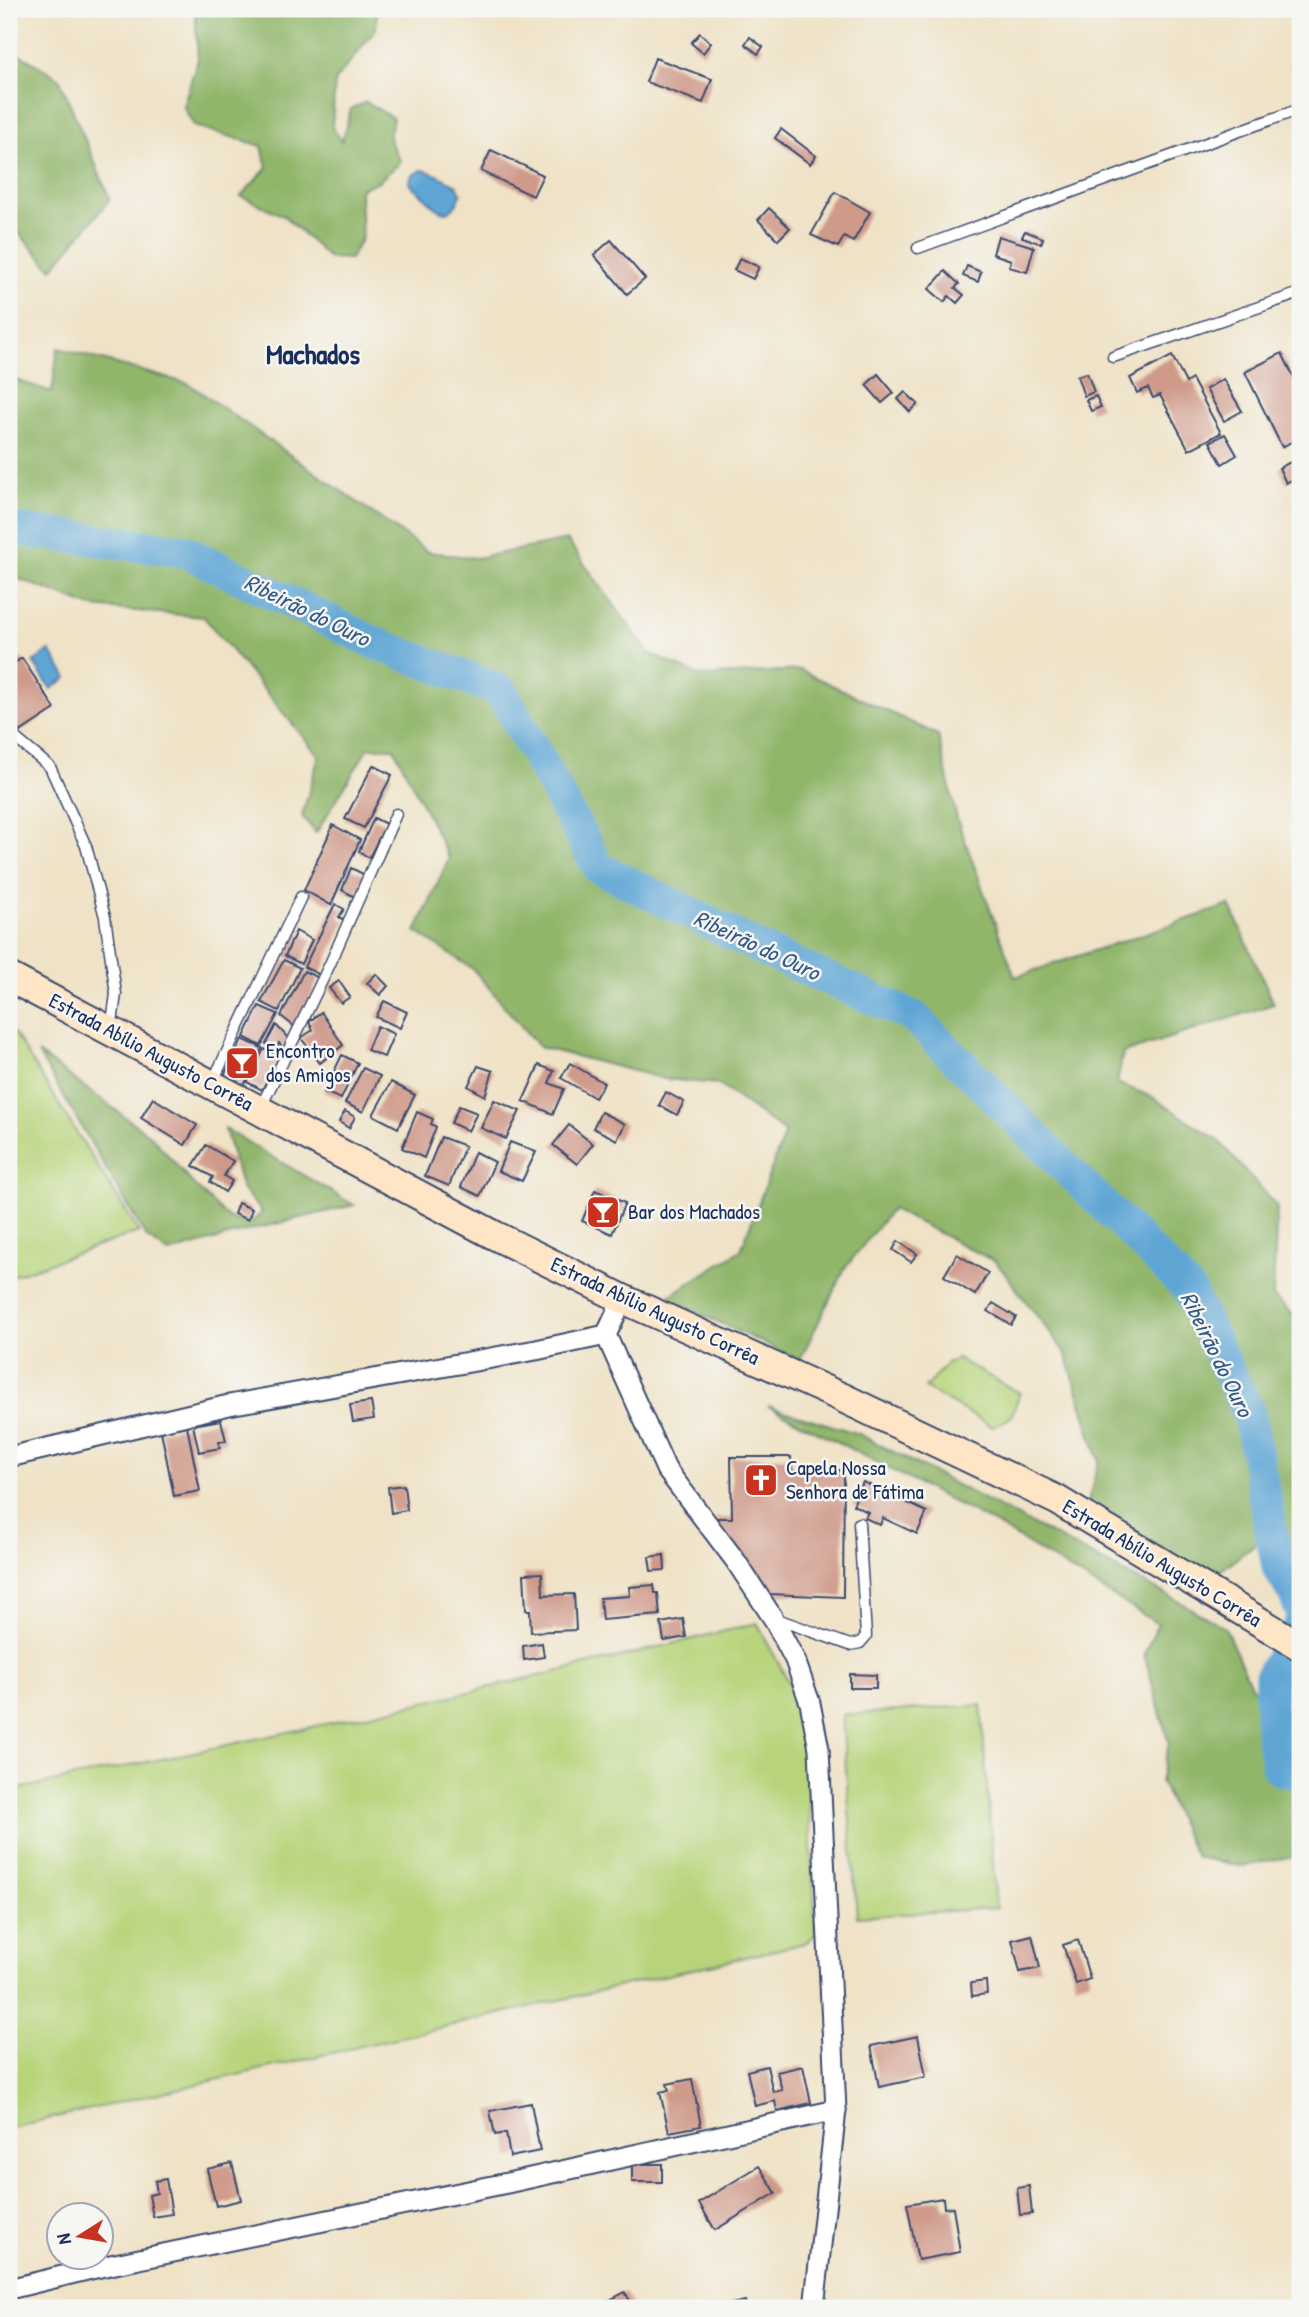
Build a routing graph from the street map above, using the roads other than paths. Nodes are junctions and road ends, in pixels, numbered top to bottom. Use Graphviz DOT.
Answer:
graph roads {
  1 [pos="1300,109"];
  2 [pos="918,248"];
  3 [pos="1300,293"];
  4 [pos="1113,356"];
  5 [pos="14,737"];
  6 [pos="396,814"];
  7 [pos="301,897"];
  8 [pos="9,977"];
  9 [pos="111,1030"];
  10 [pos="212,1084"];
  11 [pos="260,1109"];
  12 [pos="623,1298"];
  13 [pos="607,1335"];
  14 [pos="9,1457"];
  15 [pos="859,1523"];
  16 [pos="773,1618"];
  17 [pos="1300,1646"];
  18 [pos="836,2110"];
  19 [pos="9,2289"];
  20 [pos="814,2308"];
  1 -- 2 [label="lane"];
  3 -- 4 [label="lane"];
  5 -- 9 [label="lane"];
  6 -- 11 [label="lane"];
  7 -- 10 [label="lane"];
  8 -- 9 [label="main road, Estrada Abílio Augusto Corrêa"];
  9 -- 10 [label="main road, Estrada Abílio Augusto Corrêa"];
  10 -- 11 [label="main road, Estrada Abílio Augusto Corrêa"];
  11 -- 12 [label="main road, Estrada Abílio Augusto Corrêa"];
  12 -- 13 [label="street"];
  12 -- 17 [label="main road, Estrada Abílio Augusto Corrêa"];
  13 -- 14 [label="street"];
  13 -- 16 [label="street"];
  15 -- 16 [label="lane"];
  16 -- 18 [label="street"];
  18 -- 19 [label="street"];
  18 -- 20 [label="street"];
}
